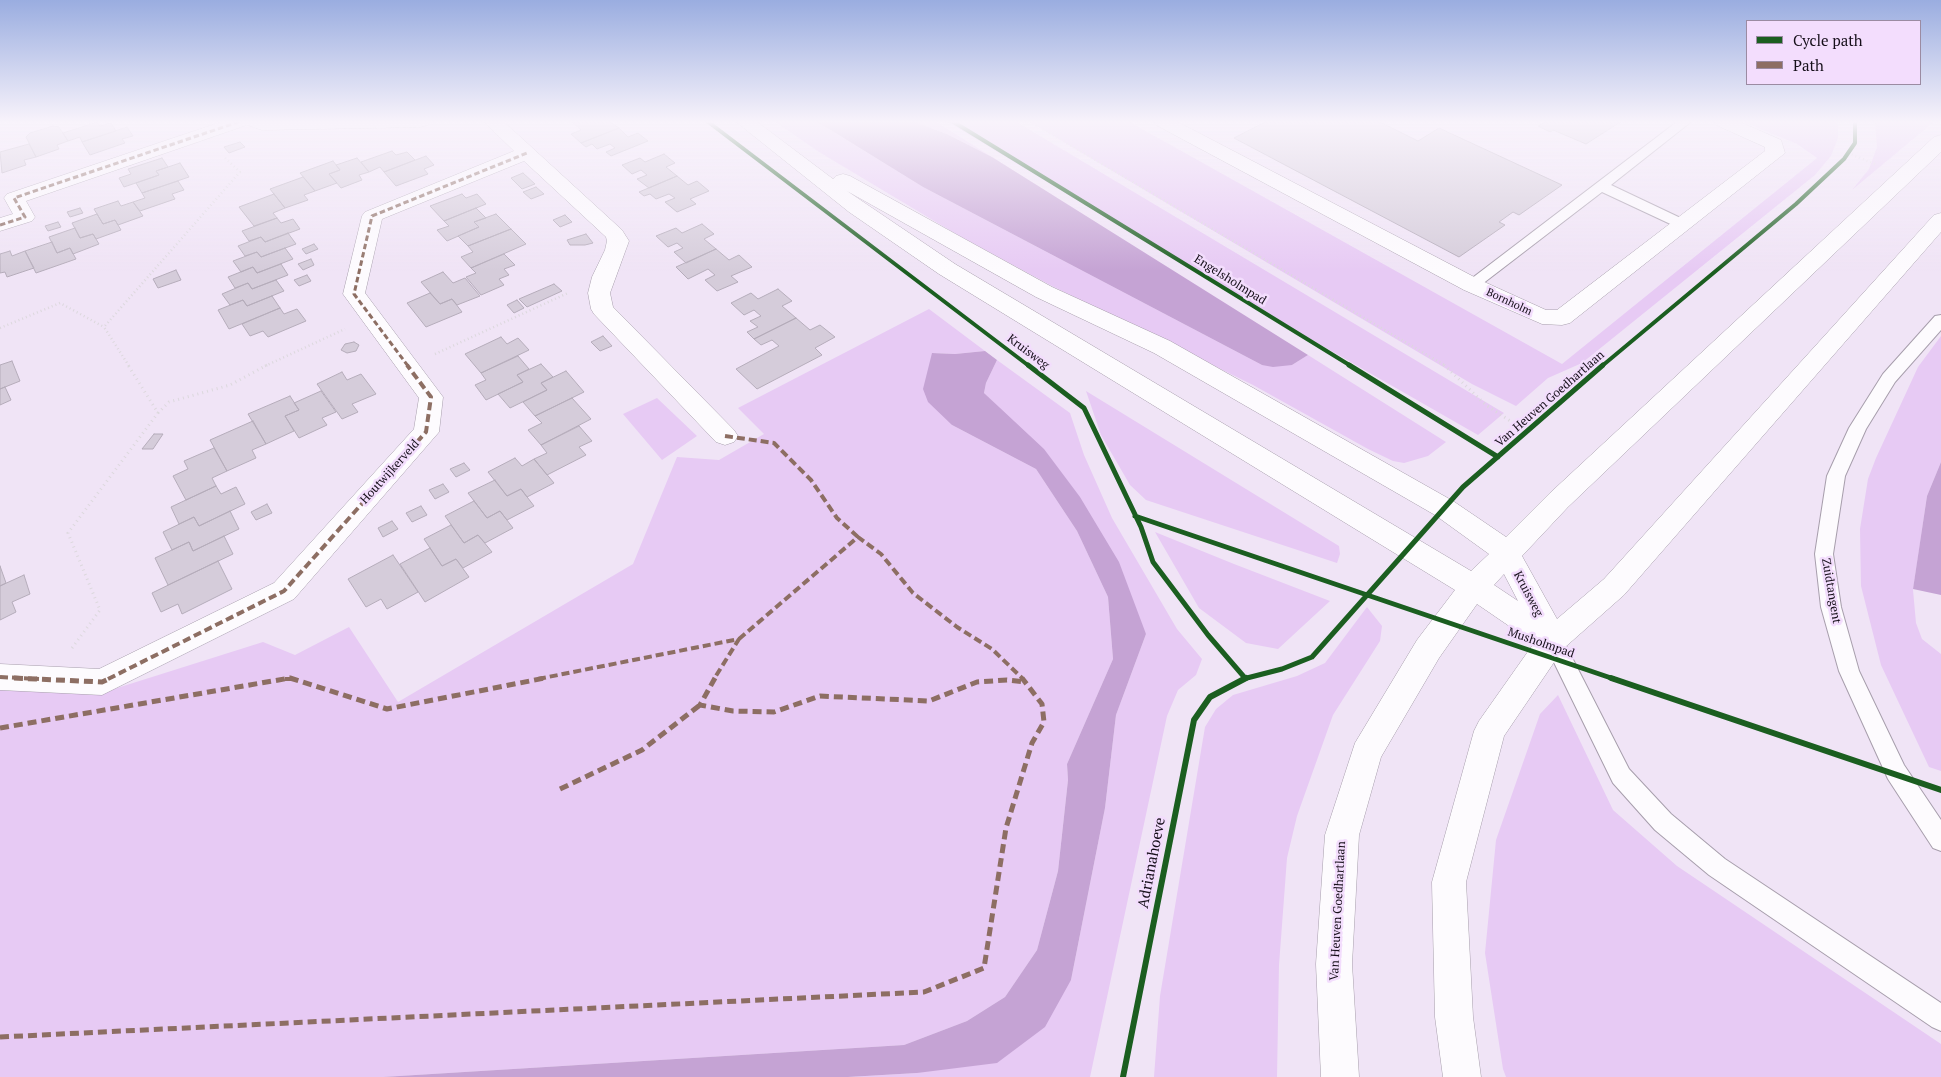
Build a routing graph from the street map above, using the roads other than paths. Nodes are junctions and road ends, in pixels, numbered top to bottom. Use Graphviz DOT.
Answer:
graph roads {
  1 [pos="93,171"];
  2 [pos="482,171"];
  3 [pos="547,171"];
  4 [pos="811,171"];
  5 [pos="824,171"];
  6 [pos="1258,171"];
  7 [pos="1620,171"];
  8 [pos="1752,171"];
  9 [pos="1909,171"];
  10 [pos="1601,186"];
  11 [pos="1941,220"];
  12 [pos="1684,224"];
  13 [pos="0,225"];
  14 [pos="1472,285"];
  15 [pos="1941,320"];
  16 [pos="725,436"];
  17 [pos="1506,552"];
  18 [pos="1474,587"];
  19 [pos="1553,640"];
  20 [pos="0,677"];
  21 [pos="1941,840"];
  22 [pos="1941,1018"];
  23 [pos="1340,1077"];
  24 [pos="1462,1077"];
  1 -- 13 [label="street"];
  2 -- 20 [label="street, Houtwijkerveld"];
  3 -- 16 [label="street"];
  4 -- 18 [label="street, Kruisweg"];
  5 -- 17 [label="street, Kruisweg"];
  6 -- 14 [label="street, Bornholm"];
  7 -- 10 [label="lane"];
  8 -- 12 [label="street, Bornholm"];
  9 -- 17 [label="street, Van Heuven Goedhartlaan"];
  10 -- 12 [label="lane"];
  10 -- 14 [label="lane"];
  11 -- 19 [label="street"];
  12 -- 14 [label="street, Bornholm"];
  15 -- 21 [label="lane, Zuidtangent"];
  17 -- 18 [label="street, Van Heuven Goedhartlaan"];
  17 -- 19 [label="street, Kruisweg"];
  18 -- 19 [label="street, Kruisweg"];
  18 -- 23 [label="street, Van Heuven Goedhartlaan"];
  19 -- 22 [label="lane"];
  19 -- 24 [label="street"];
}
